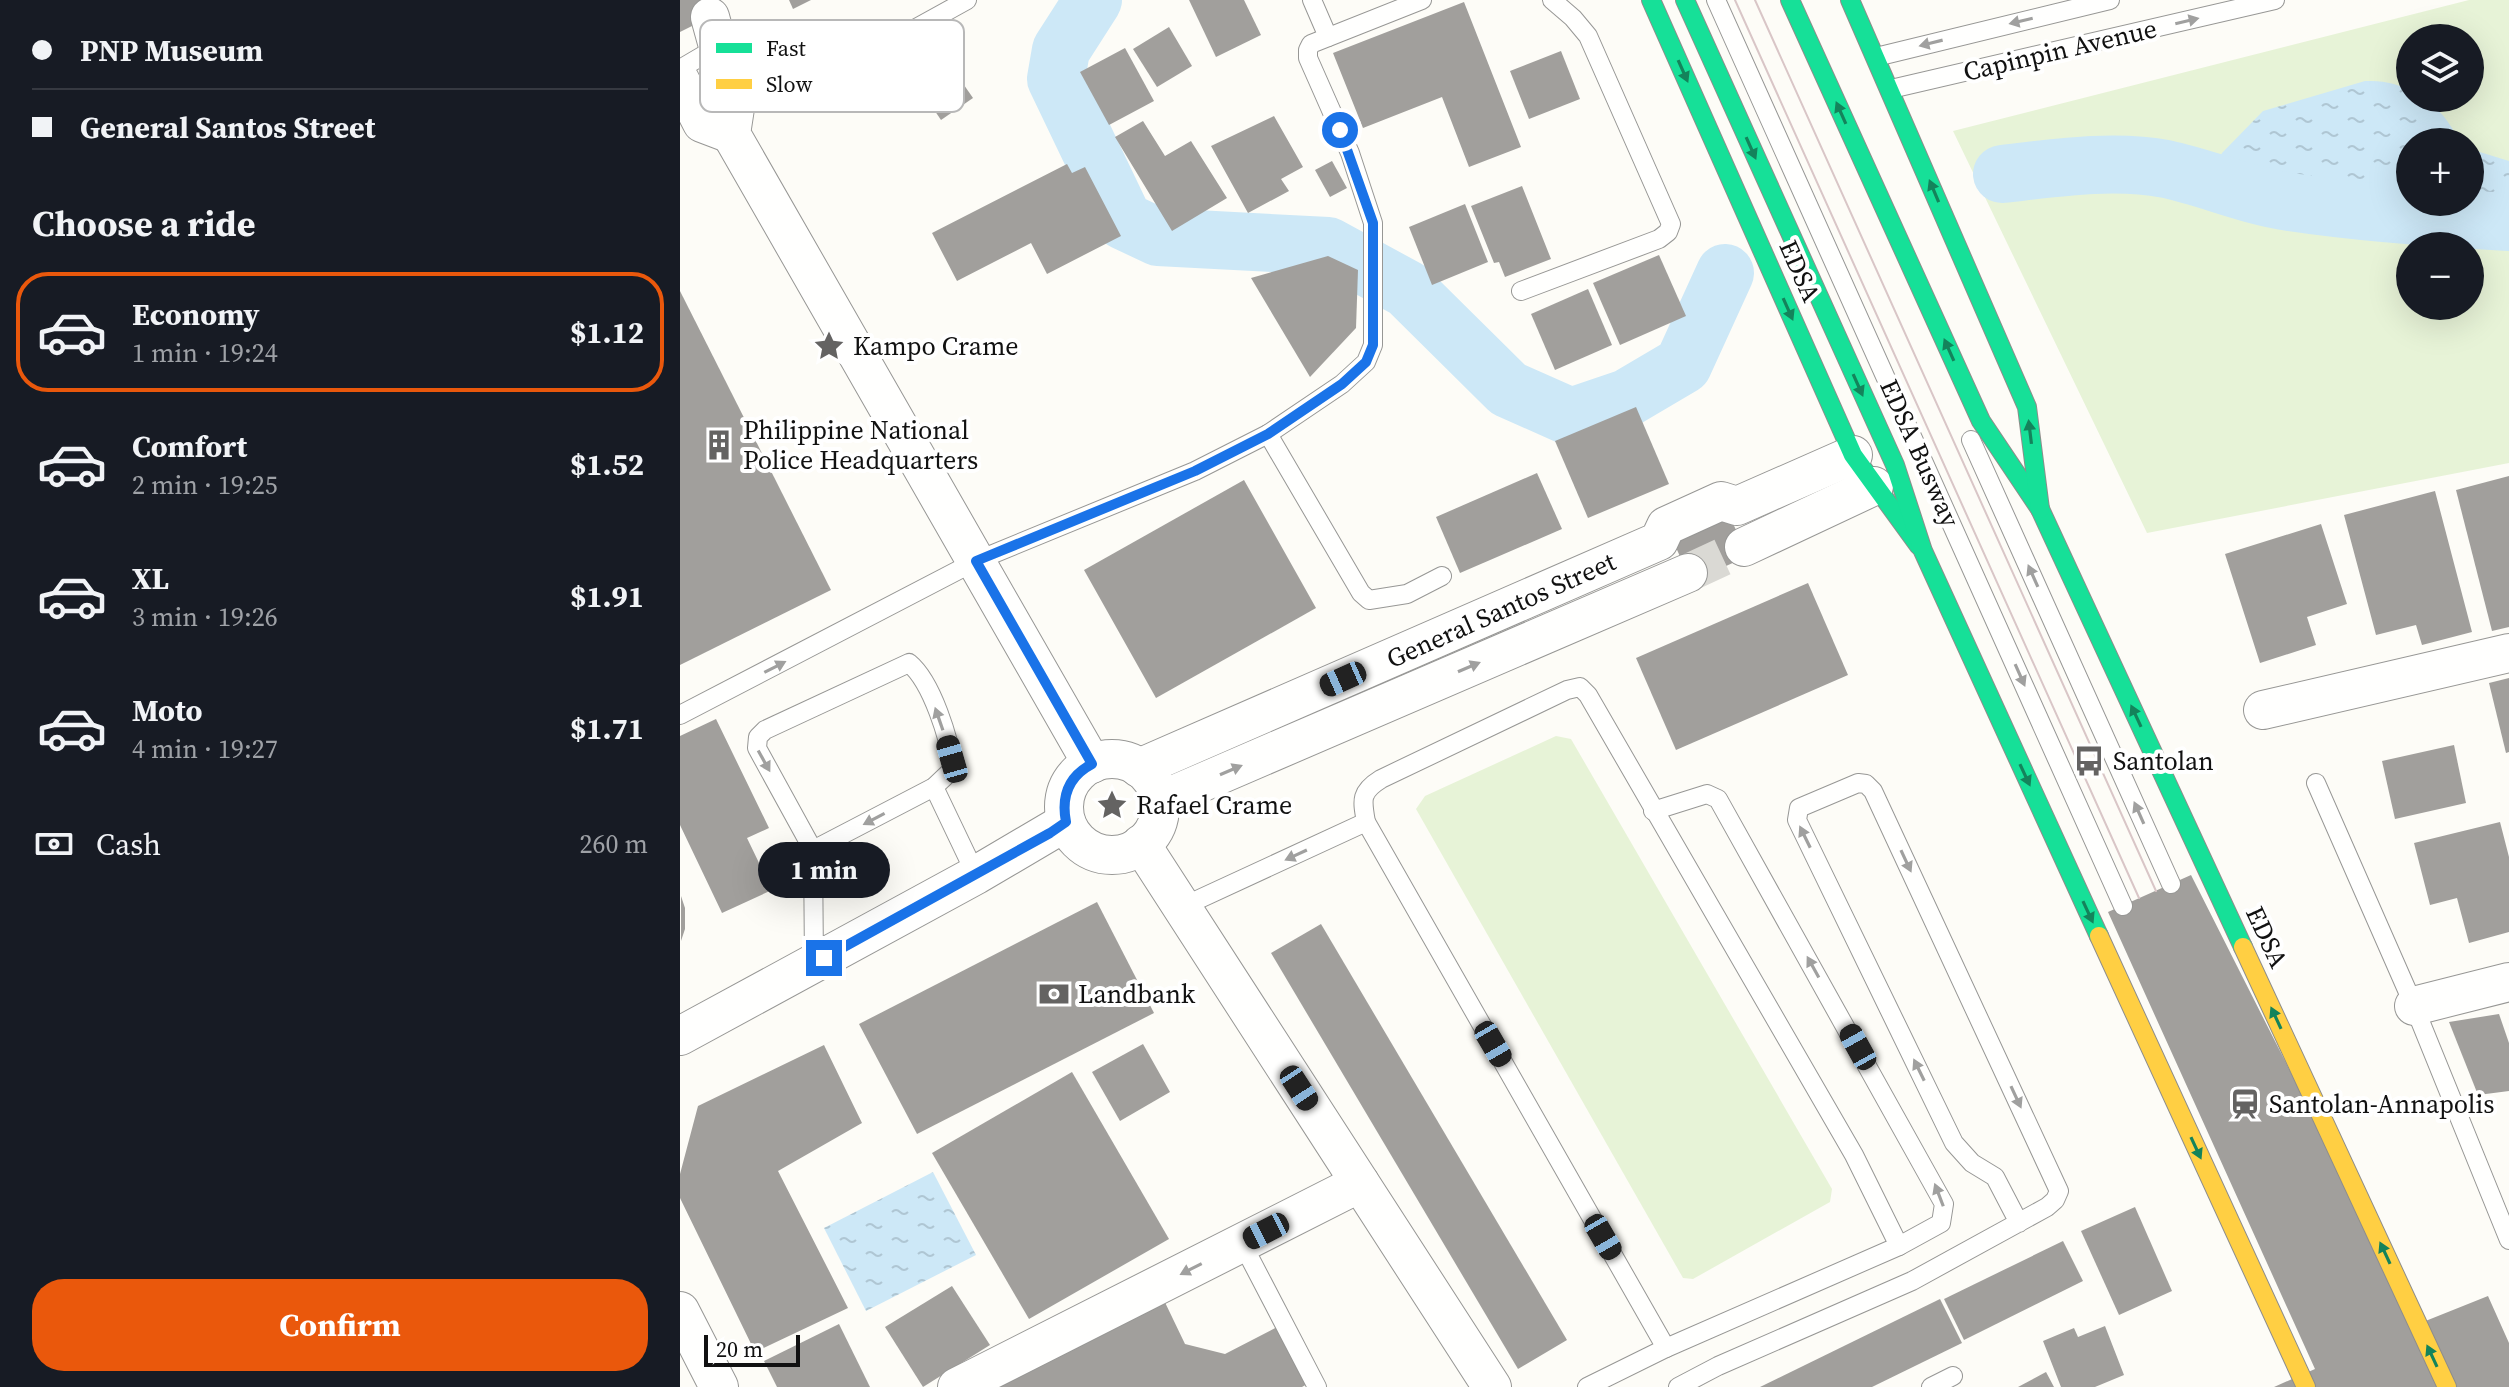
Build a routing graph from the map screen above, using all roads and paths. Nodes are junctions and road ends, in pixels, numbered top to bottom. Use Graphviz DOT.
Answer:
graph roads {
  1 [pos="967,0"];
  2 [pos="1312,0"];
  3 [pos="1422,0"];
  4 [pos="1552,0"];
  5 [pos="1651,0"];
  6 [pos="1685,0"];
  7 [pos="1716,0"];
  8 [pos="1772,0"];
  9 [pos="1790,0"];
  10 [pos="1850,0"];
  11 [pos="2110,0"];
  12 [pos="2275,0"];
  13 [pos="931,20"];
  14 [pos="1328,37"];
  15 [pos="700,47"];
  16 [pos="1876,57"];
  17 [pos="680,69"];
  18 [pos="680,80"];
  19 [pos="1891,89"];
  20 [pos="700,108"];
  21 [pos="737,112"];
  22 [pos="712,125"];
  23 [pos="1521,291"];
  24 [pos="1973,424"];
  25 [pos="1268,434"];
  26 [pos="1853,455"];
  27 [pos="1884,476"];
  28 [pos="2040,509"];
  29 [pos="1748,520"];
  30 [pos="1923,551"];
  31 [pos="976,561"];
  32 [pos="1688,573"];
  33 [pos="1584,574"];
  34 [pos="1442,576"];
  35 [pos="1600,611"];
  36 [pos="2509,653"];
  37 [pos="1371,667"];
  38 [pos="1389,702"];
  39 [pos="2263,710"];
  40 [pos="680,715"];
  41 [pos="1092,764"];
  42 [pos="1139,768"];
  43 [pos="2316,783"];
  44 [pos="934,787"];
  45 [pos="1159,801"];
  46 [pos="1653,811"];
  47 [pos="1066,822"];
  48 [pos="1366,822"];
  49 [pos="1141,844"];
  50 [pos="813,850"];
  51 [pos="976,875"];
  52 [pos="2171,884"];
  53 [pos="2123,906"];
  54 [pos="1182,907"];
  55 [pos="814,963"];
  56 [pos="2509,982"];
  57 [pos="2414,1006"];
  58 [pos="680,1036"];
  59 [pos="1360,1183"];
  60 [pos="2019,1223"];
  61 [pos="2509,1240"];
  62 [pos="1242,1243"];
  63 [pos="1899,1246"];
  64 [pos="680,1311"];
  65 [pos="1666,1348"];
  66 [pos="1953,1376"];
  67 [pos="719,1387"];
  68 [pos="957,1387"];
  69 [pos="1317,1387"];
  70 [pos="1492,1387"];
  71 [pos="1587,1387"];
  72 [pos="1678,1387"];
  73 [pos="1931,1387"];
  74 [pos="2306,1387"];
  75 [pos="2447,1387"];
  1 -- 13 [label="lane"];
  2 -- 14 [label="lane"];
  3 -- 14 [label="lane"];
  4 -- 23 [label="lane"];
  5 -- 26 [label="main road, EDSA, one-way"];
  6 -- 27 [label="main road, EDSA, one-way"];
  7 -- 53 [label="lane, EDSA Busway, one-way"];
  8 -- 24 [label="lane, EDSA Busway"];
  24 -- 9 [label="main road, EDSA, one-way"];
  10 -- 16 [label="main road, EDSA"];
  11 -- 16 [label="lane, Capinpin Avenue, one-way"];
  19 -- 12 [label="lane, Capinpin Avenue, one-way"];
  14 -- 25 [label="lane"];
  15 -- 17 [label="lane"];
  16 -- 19 [label="main road, EDSA"];
  18 -- 20 [label="street"];
  28 -- 19 [label="main road, EDSA, one-way"];
  21 -- 22 [label="lane"];
  22 -- 31 [label="street"];
  24 -- 28 [label="main road, EDSA"];
  52 -- 24 [label="lane, EDSA Busway, one-way"];
  25 -- 31 [label="lane"];
  25 -- 34 [label="lane"];
  26 -- 27 [label="main road, EDSA"];
  26 -- 29 [label="street, General Santos Street"];
  27 -- 29 [label="street, General Santos Street"];
  27 -- 30 [label="main road, EDSA"];
  27 -- 30 [label="main road, EDSA"];
  75 -- 28 [label="main road, EDSA, one-way"];
  29 -- 33 [label="street, General Santos Street"];
  30 -- 74 [label="main road, EDSA, one-way"];
  40 -- 31 [label="lane, one-way"];
  31 -- 41 [label="street"];
  32 -- 35 [label="street, General Santos Street"];
  33 -- 35 [label="street"];
  33 -- 37 [label="street, General Santos Street"];
  38 -- 35 [label="street, General Santos Street, one-way"];
  36 -- 39 [label="street"];
  37 -- 38 [label="street"];
  37 -- 42 [label="street, General Santos Street"];
  45 -- 38 [label="street, General Santos Street, one-way"];
  41 -- 42 [label="street"];
  41 -- 47 [label="street"];
  42 -- 45 [label="street"];
  43 -- 57 [label="lane"];
  44 -- 50 [label="lane, one-way"];
  44 -- 50 [label="lane, one-way"];
  44 -- 51 [label="lane"];
  45 -- 49 [label="street"];
  46 -- 48 [label="lane"];
  46 -- 63 [label="lane"];
  63 -- 46 [label="lane, one-way"];
  47 -- 49 [label="street"];
  47 -- 51 [label="street"];
  48 -- 54 [label="lane, one-way"];
  48 -- 65 [label="lane"];
  49 -- 54 [label="street"];
  50 -- 55 [label="lane"];
  51 -- 55 [label="street"];
  54 -- 59 [label="street"];
  55 -- 58 [label="street"];
  56 -- 57 [label="street"];
  57 -- 61 [label="lane"];
  59 -- 62 [label="street"];
  59 -- 70 [label="street"];
  60 -- 60 [label="lane, one-way"];
  60 -- 72 [label="lane"];
  62 -- 68 [label="street, one-way"];
  62 -- 69 [label="lane"];
  63 -- 65 [label="lane"];
  64 -- 67 [label="street"];
  65 -- 71 [label="lane"];
  66 -- 73 [label="lane"];
}
